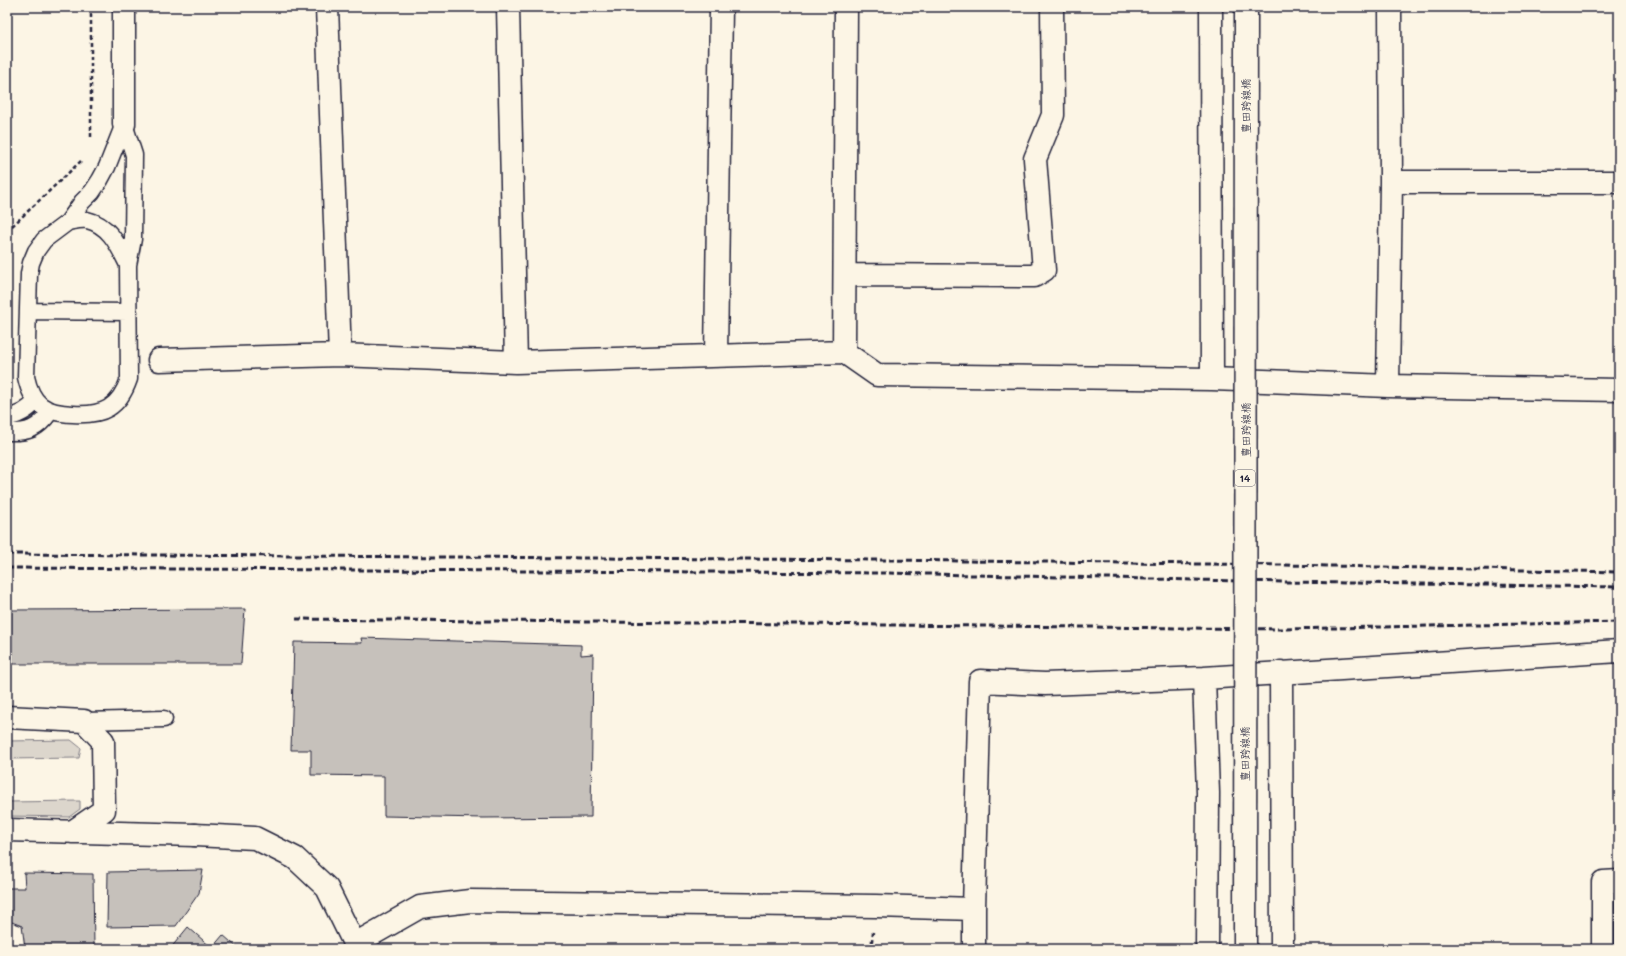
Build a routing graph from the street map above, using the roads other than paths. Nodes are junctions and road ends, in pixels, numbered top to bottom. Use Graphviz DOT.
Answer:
graph roads {
  1 [pos="124,7"];
  2 [pos="327,7"];
  3 [pos="508,7"];
  4 [pos="721,7"];
  5 [pos="846,7"];
  6 [pos="1052,7"];
  7 [pos="1211,7"];
  8 [pos="1246,7"];
  9 [pos="1390,7"];
  10 [pos="124,124"];
  11 [pos="1391,182"];
  12 [pos="1619,182"];
  13 [pos="68,222"];
  14 [pos="128,265"];
  15 [pos="845,275"];
  16 [pos="28,311"];
  17 [pos="129,312"];
  18 [pos="844,352"];
  19 [pos="340,354"];
  20 [pos="716,356"];
  21 [pos="159,360"];
  22 [pos="516,362"];
  23 [pos="1212,379"];
  24 [pos="1388,386"];
  25 [pos="1619,390"];
  26 [pos="36,401"];
  27 [pos="50,412"];
  28 [pos="7,417"];
  29 [pos="7,432"];
  30 [pos="1619,651"];
  31 [pos="1281,672"];
  32 [pos="1204,678"];
  33 [pos="7,717"];
  34 [pos="164,720"];
  35 [pos="84,721"];
  36 [pos="7,830"];
  37 [pos="72,832"];
  38 [pos="1619,881"];
  39 [pos="974,909"];
  40 [pos="356,947"];
  41 [pos="974,949"];
  42 [pos="1207,949"];
  43 [pos="1245,949"];
  44 [pos="1282,949"];
  45 [pos="1603,949"];
  1 -- 10 [label="street"];
  2 -- 19 [label="street"];
  3 -- 22 [label="street"];
  4 -- 20 [label="street"];
  5 -- 15 [label="street"];
  6 -- 15 [label="street"];
  7 -- 23 [label="street"];
  8 -- 43 [label="street, 豊田跨線橋 / 14, bridge"];
  9 -- 11 [label="street"];
  10 -- 13 [label="lane"];
  10 -- 14 [label="lane"];
  11 -- 12 [label="street"];
  11 -- 24 [label="street"];
  13 -- 14 [label="lane"];
  13 -- 16 [label="lane"];
  14 -- 17 [label="lane"];
  15 -- 18 [label="street"];
  16 -- 17 [label="lane"];
  16 -- 26 [label="lane"];
  17 -- 27 [label="lane"];
  18 -- 20 [label="street"];
  18 -- 23 [label="street"];
  19 -- 21 [label="street"];
  19 -- 22 [label="street"];
  20 -- 22 [label="street"];
  23 -- 24 [label="street"];
  24 -- 25 [label="street"];
  26 -- 27 [label="lane"];
  26 -- 28 [label="lane"];
  27 -- 29 [label="lane"];
  30 -- 31 [label="street"];
  31 -- 32 [label="street"];
  31 -- 44 [label="street"];
  32 -- 39 [label="street"];
  32 -- 42 [label="street"];
  33 -- 35 [label="street"];
  34 -- 35 [label="lane"];
  35 -- 37 [label="street"];
  36 -- 37 [label="street"];
  37 -- 40 [label="street"];
  38 -- 45 [label="street"];
  39 -- 40 [label="street"];
  39 -- 41 [label="street"];
}
